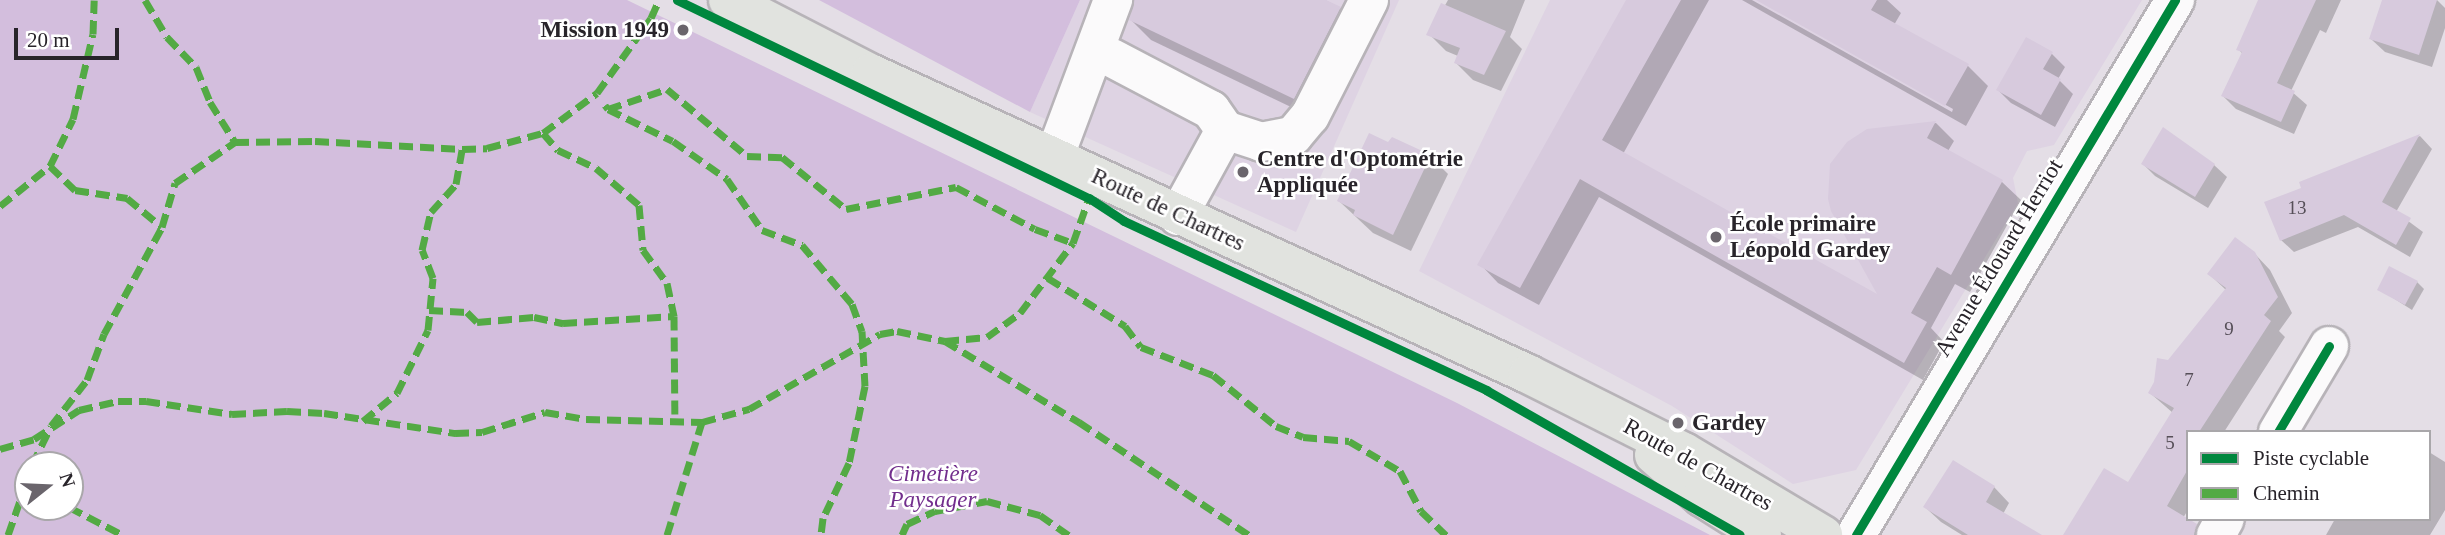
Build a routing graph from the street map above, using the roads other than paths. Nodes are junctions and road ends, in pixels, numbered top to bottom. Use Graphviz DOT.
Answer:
graph roads {
  1 [pos="728,0"];
  2 [pos="1114,0"];
  3 [pos="1369,0"];
  4 [pos="2175,0"];
  5 [pos="1112,58"];
  6 [pos="1224,130"];
  7 [pos="1054,158"];
  8 [pos="1178,216"];
  9 [pos="2329,346"];
  10 [pos="1610,417"];
  11 [pos="2279,430"];
  12 [pos="1762,535"];
  13 [pos="1823,535"];
  14 [pos="1856,535"];
  1 -- 7 [label="main road, Route de Chartres"];
  2 -- 7 [label="street"];
  3 -- 6 [label="street"];
  4 -- 14 [label="street, Avenue Édouard Herriot"];
  5 -- 6 [label="street"];
  6 -- 8 [label="street"];
  7 -- 8 [label="main road, Route de Chartres"];
  8 -- 10 [label="main road, Route de Chartres"];
  9 -- 11 [label="street"];
  10 -- 12 [label="main road, Route de Chartres"];
  10 -- 13 [label="main road, Route de Chartres"];
}
